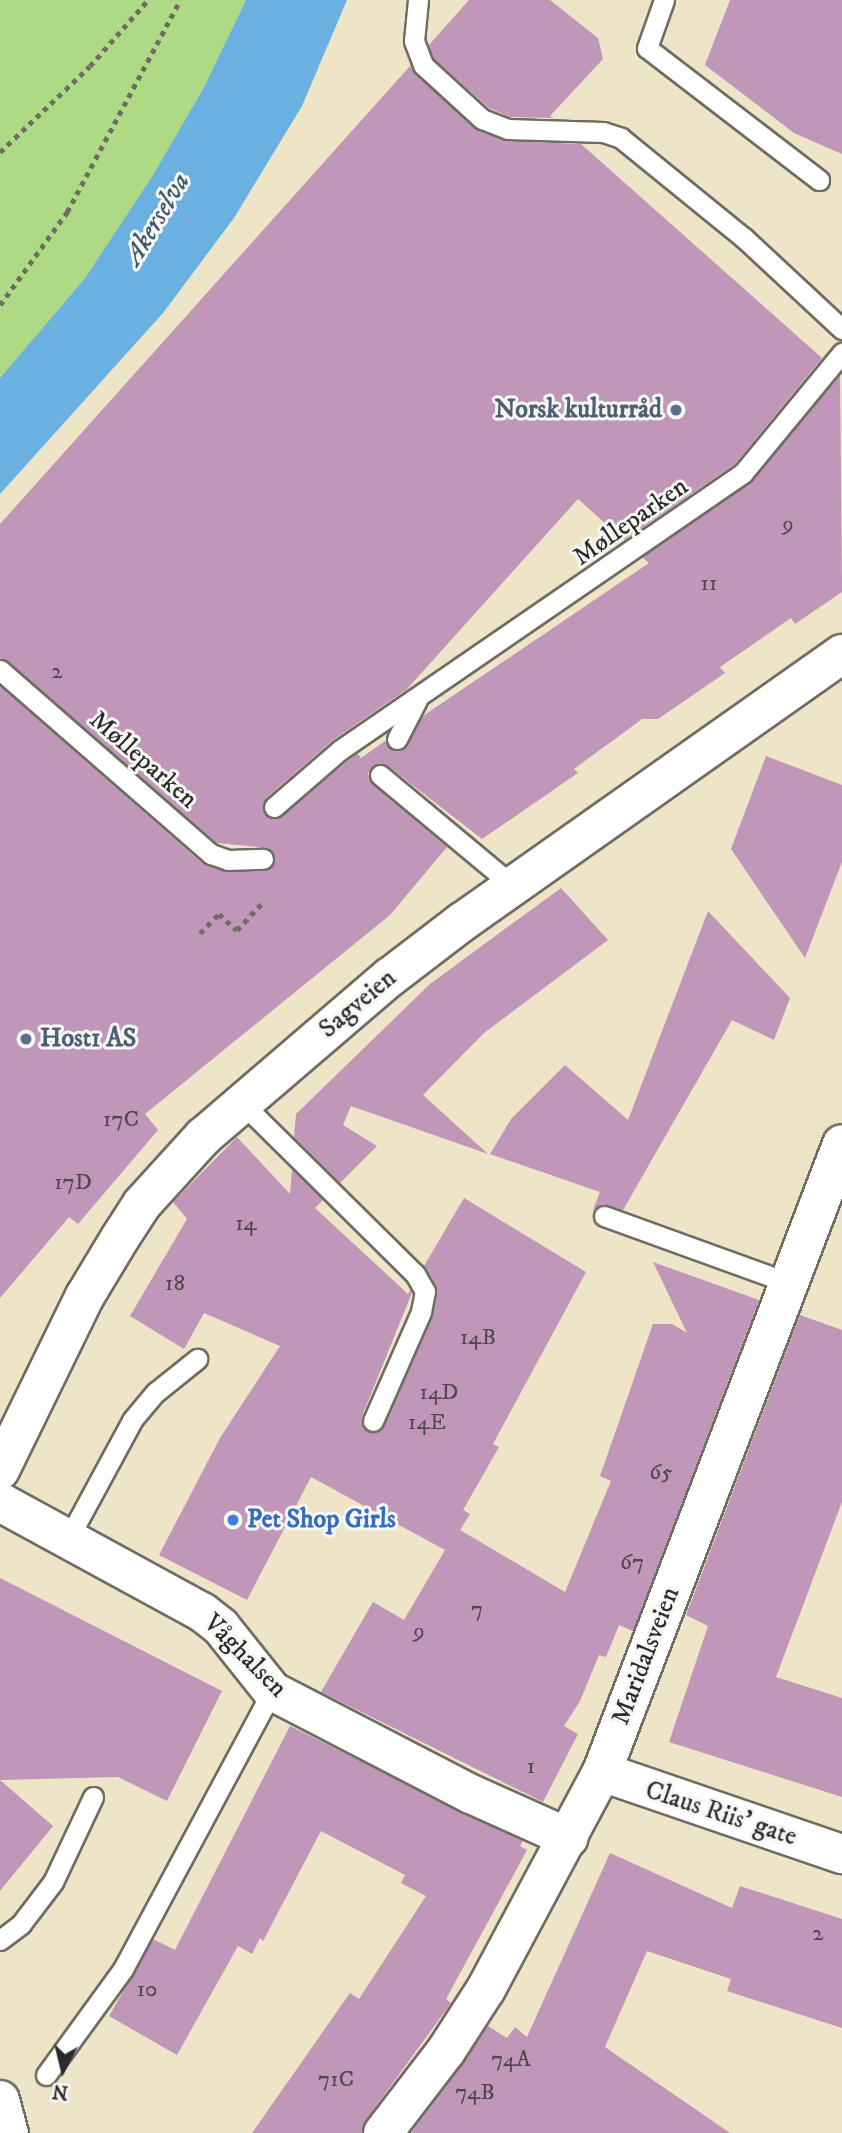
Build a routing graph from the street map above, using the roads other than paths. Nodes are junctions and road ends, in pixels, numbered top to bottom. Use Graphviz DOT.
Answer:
graph roads {
  1 [pos="418,0"];
  2 [pos="664,0"];
  3 [pos="819,180"];
  4 [pos="842,329"];
  5 [pos="842,353"];
  6 [pos="842,654"];
  7 [pos="0,670"];
  8 [pos="417,700"];
  9 [pos="397,739"];
  10 [pos="380,775"];
  11 [pos="274,807"];
  12 [pos="263,859"];
  13 [pos="513,886"];
  14 [pos="241,1102"];
  15 [pos="842,1144"];
  16 [pos="604,1216"];
  17 [pos="789,1283"];
  18 [pos="197,1359"];
  19 [pos="373,1421"];
  20 [pos="0,1470"];
  21 [pos="0,1502"];
  22 [pos="68,1539"];
  23 [pos="272,1690"];
  24 [pos="601,1772"];
  25 [pos="93,1797"];
  26 [pos="569,1838"];
  27 [pos="842,1854"];
  28 [pos="0,1940"];
  29 [pos="46,2075"];
  30 [pos="0,2100"];
  31 [pos="9,2133"];
  32 [pos="383,2133"];
  1 -- 4 [label="lane"];
  2 -- 3 [label="lane"];
  5 -- 8 [label="lane, Mølleparken"];
  6 -- 13 [label="street, Sagveien"];
  7 -- 12 [label="lane, Mølleparken"];
  8 -- 9 [label="lane, Mølleparken"];
  8 -- 11 [label="lane, Mølleparken"];
  10 -- 13 [label="lane"];
  13 -- 14 [label="street, Sagveien"];
  14 -- 19 [label="lane"];
  14 -- 20 [label="street, Sagveien"];
  15 -- 17 [label="street, Maridalsveien"];
  16 -- 17 [label="lane"];
  17 -- 24 [label="street, Maridalsveien"];
  18 -- 22 [label="lane"];
  21 -- 22 [label="street, Våghalsen"];
  22 -- 23 [label="street, Våghalsen"];
  23 -- 26 [label="street, Våghalsen"];
  23 -- 29 [label="lane"];
  24 -- 26 [label="street, Maridalsveien"];
  24 -- 27 [label="street, Claus Riis' gate"];
  25 -- 28 [label="lane"];
  26 -- 32 [label="street, Maridalsveien"];
  30 -- 31 [label="street"];
}
